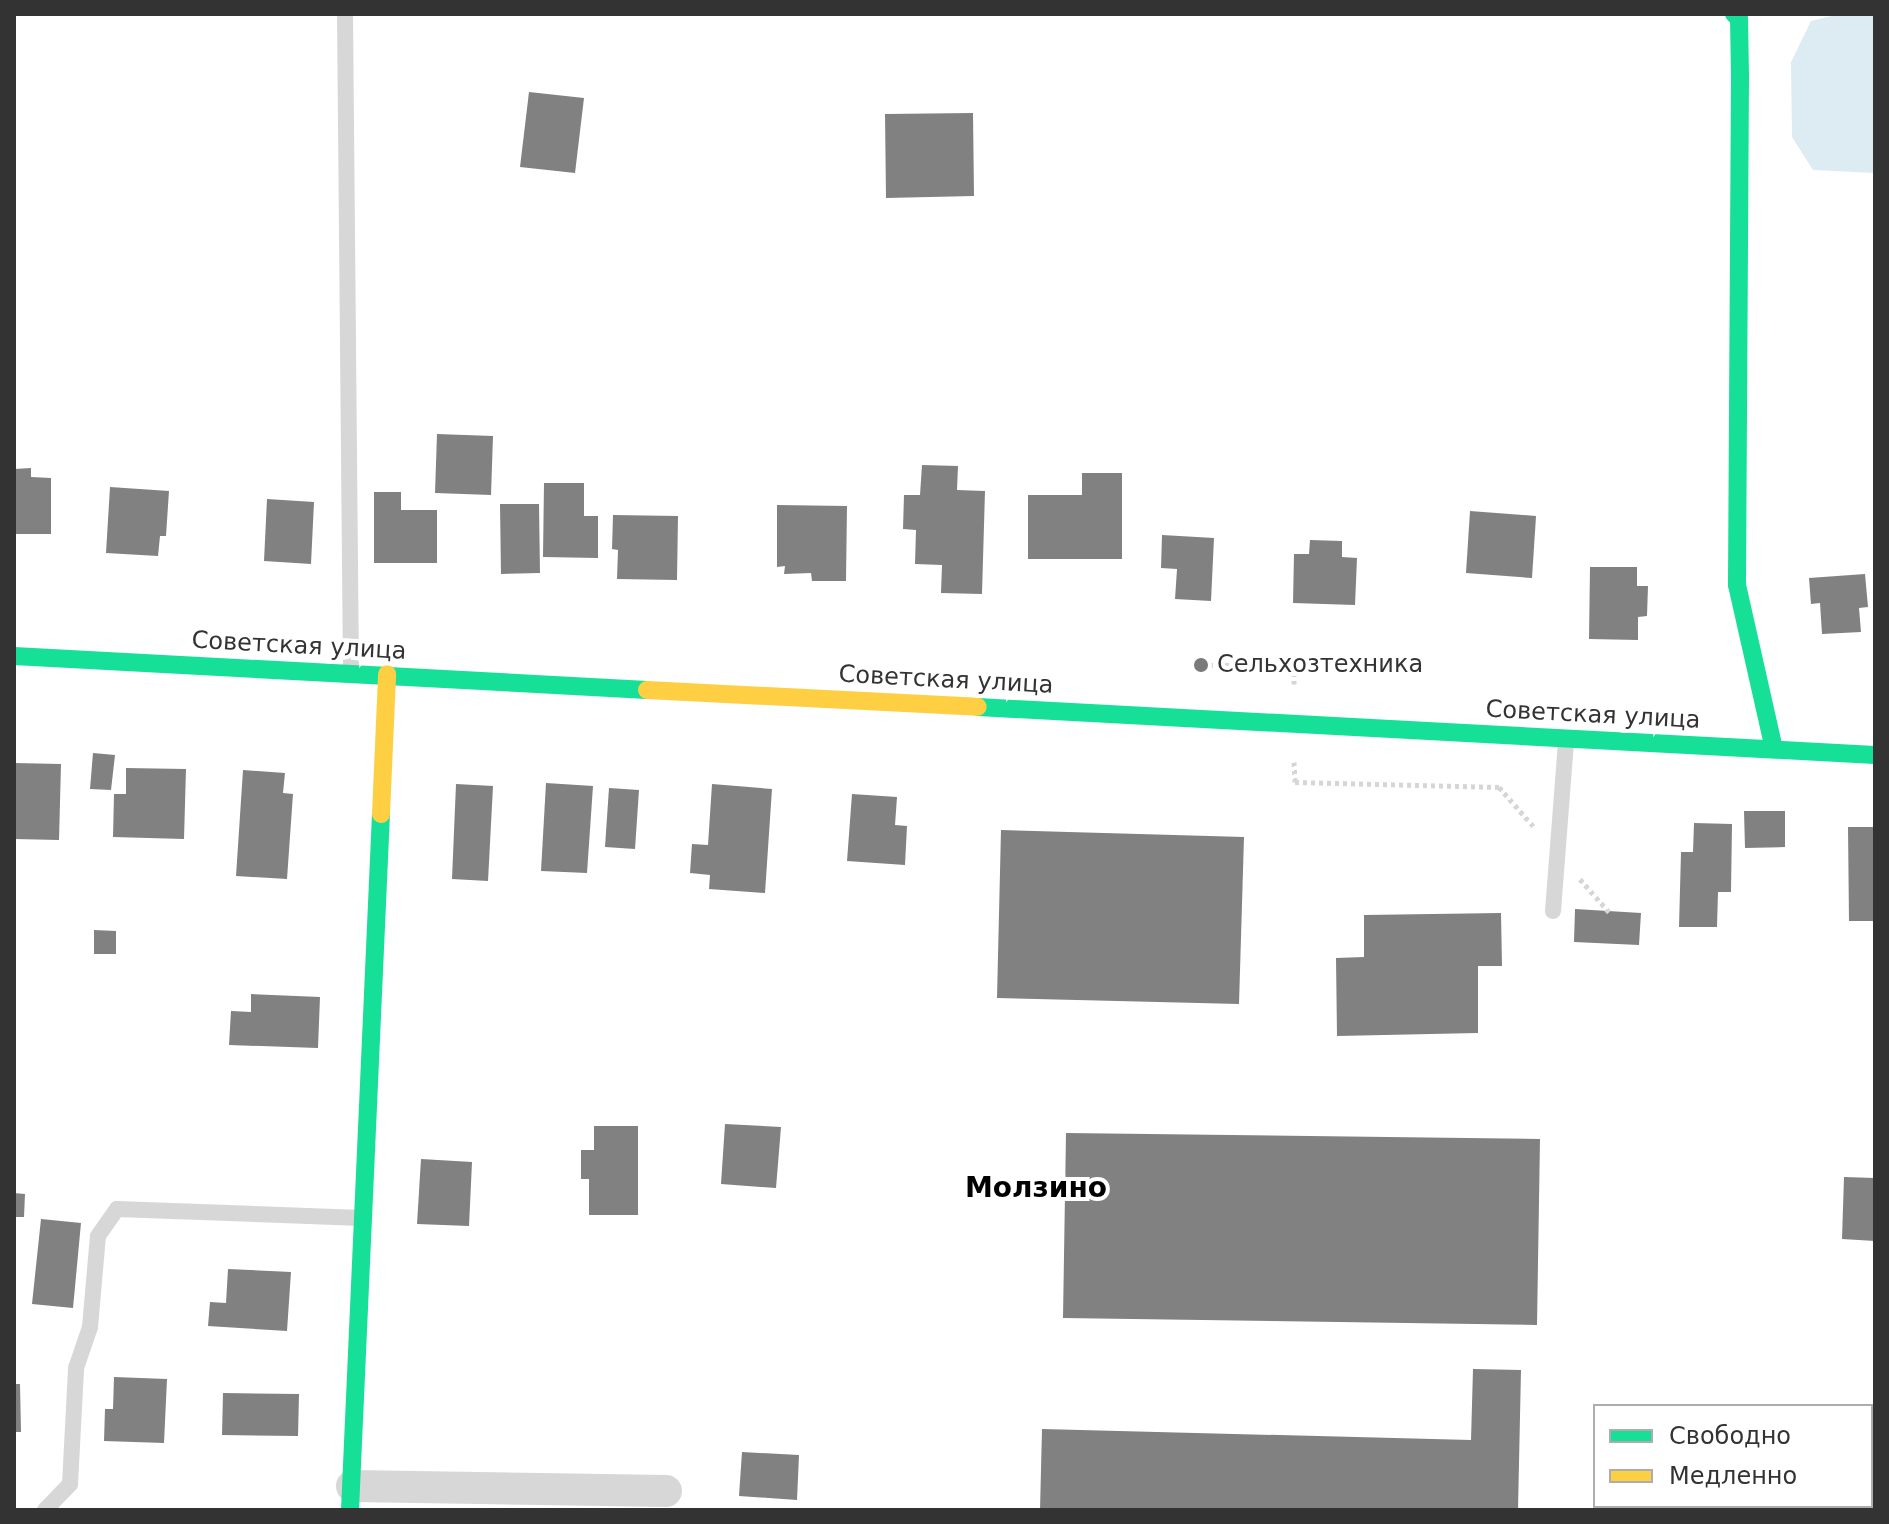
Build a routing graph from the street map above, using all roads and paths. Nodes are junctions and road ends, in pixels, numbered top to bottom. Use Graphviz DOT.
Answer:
graph roads {
  1 [pos="345,14"];
  2 [pos="1738,15"];
  3 [pos="14,656"];
  4 [pos="351,672"];
  5 [pos="387,674"];
  6 [pos="1566,737"];
  7 [pos="1774,749"];
  8 [pos="1875,755"];
  9 [pos="1553,911"];
  10 [pos="364,1218"];
  11 [pos="666,1491"];
  12 [pos="351,1498"];
  13 [pos="45,1510"];
  1 -- 4 [label="lane"];
  2 -- 7 [label="street"];
  3 -- 4 [label="street, Советская улица"];
  4 -- 5 [label="street, Советская улица"];
  5 -- 6 [label="street, Советская улица"];
  5 -- 10 [label="street"];
  6 -- 7 [label="street, Советская улица"];
  6 -- 9 [label="lane"];
  7 -- 8 [label="street, Советская улица"];
  10 -- 12 [label="street"];
  10 -- 13 [label="lane"];
  11 -- 12 [label="street"];
}
